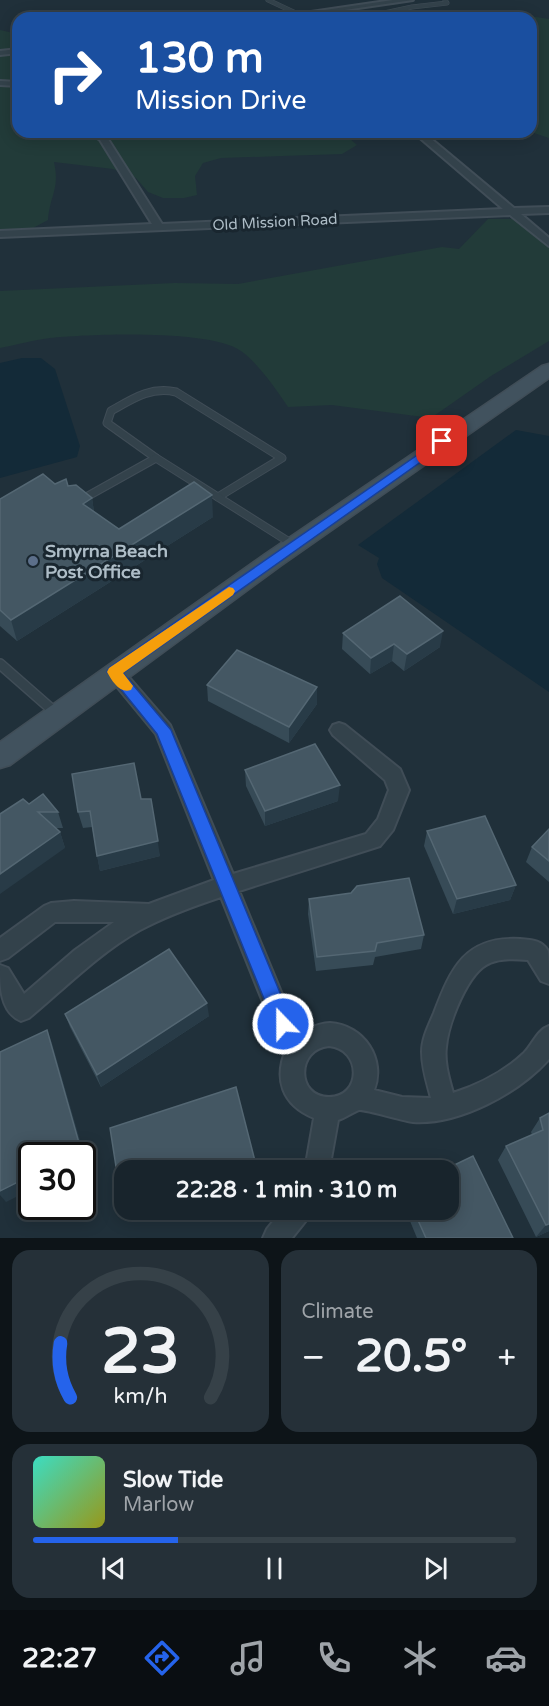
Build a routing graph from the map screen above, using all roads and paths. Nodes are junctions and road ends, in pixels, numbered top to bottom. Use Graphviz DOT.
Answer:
graph roads {
  1 [pos="268,0"];
  2 [pos="409,0"];
  3 [pos="446,0"];
  4 [pos="294,12"];
  5 [pos="322,12"];
  6 [pos="391,12"];
  7 [pos="103,138"];
  8 [pos="425,138"];
  9 [pos="549,210"];
  10 [pos="512,211"];
  11 [pos="158,228"];
  12 [pos="0,234"];
  13 [pos="549,243"];
  14 [pos="549,370"];
  15 [pos="156,458"];
  16 [pos="218,497"];
  17 [pos="75,503"];
  18 [pos="294,545"];
  19 [pos="0,664"];
  20 [pos="114,672"];
  21 [pos="57,714"];
  22 [pos="339,730"];
  23 [pos="3,751"];
  24 [pos="226,884"];
  25 [pos="149,914"];
  26 [pos="0,951"];
  27 [pos="549,973"];
  28 [pos="0,976"];
  29 [pos="549,1037"];
  30 [pos="301,1046"];
  31 [pos="357,1097"];
  32 [pos="445,1107"];
  33 [pos="328,1110"];
  34 [pos="319,1160"];
  35 [pos="290,1220"];
  36 [pos="276,1238"];
  1 -- 4 [label="lane"];
  2 -- 5 [label="street"];
  3 -- 6 [label="lane"];
  7 -- 11 [label="street"];
  8 -- 10 [label="street"];
  9 -- 10 [label="street, Old Mission Road"];
  10 -- 11 [label="street, Old Mission Road"];
  10 -- 13 [label="street"];
  11 -- 12 [label="street, Old Mission Road"];
  14 -- 18 [label="street"];
  15 -- 16 [label="lane"];
  15 -- 16 [label="lane"];
  15 -- 17 [label="lane"];
  16 -- 18 [label="lane"];
  18 -- 20 [label="street"];
  19 -- 21 [label="lane"];
  20 -- 21 [label="street"];
  20 -- 24 [label="street"];
  21 -- 23 [label="street"];
  22 -- 24 [label="street"];
  24 -- 25 [label="street"];
  24 -- 30 [label="street"];
  25 -- 26 [label="street"];
  25 -- 28 [label="street"];
  27 -- 32 [label="street"];
  29 -- 32 [label="street"];
  30 -- 31 [label="street"];
  30 -- 33 [label="street"];
  31 -- 32 [label="street"];
  31 -- 33 [label="street"];
  33 -- 34 [label="street"];
  35 -- 36 [label="street"];
}
